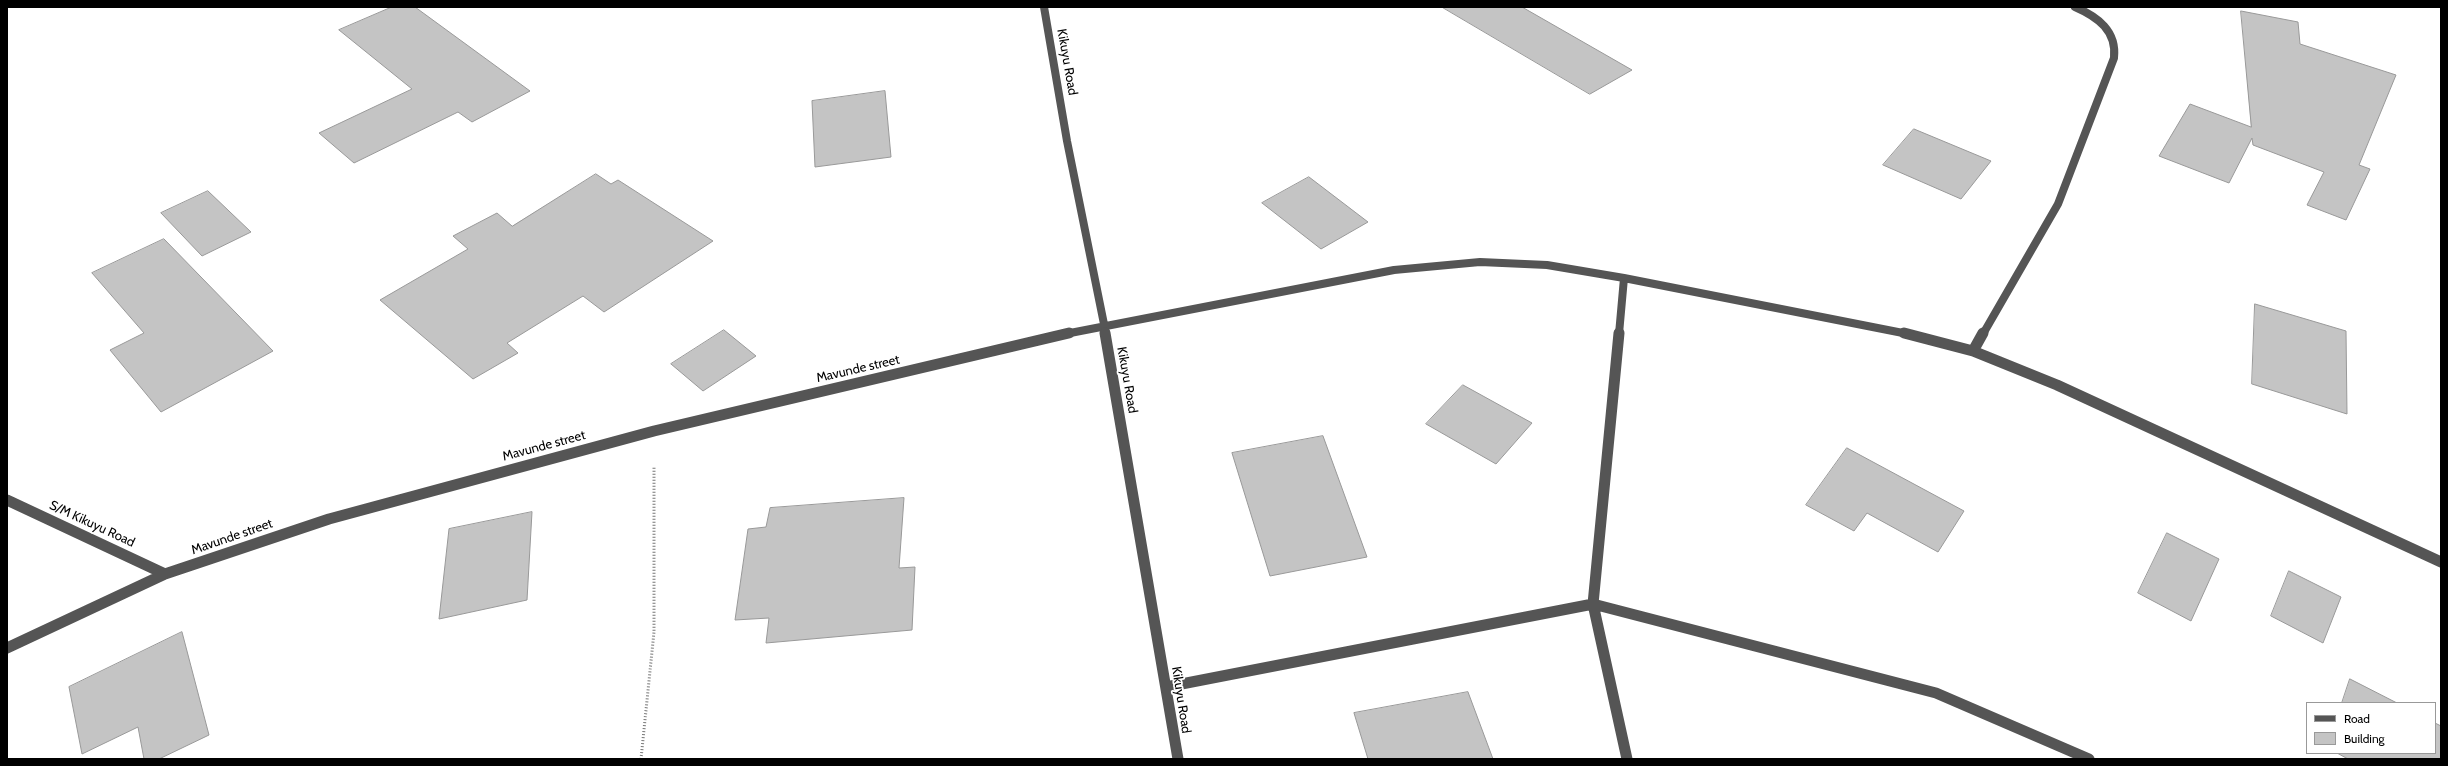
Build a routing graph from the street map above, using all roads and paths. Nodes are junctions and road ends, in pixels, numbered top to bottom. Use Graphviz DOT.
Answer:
graph roads {
  1 [pos="1044,7"];
  2 [pos="2075,7"];
  3 [pos="1624,278"];
  4 [pos="1104,325"];
  5 [pos="1973,351"];
  6 [pos="654,431"];
  7 [pos="7,500"];
  8 [pos="2441,562"];
  9 [pos="165,574"];
  10 [pos="1593,604"];
  11 [pos="7,648"];
  12 [pos="1166,687"];
  13 [pos="641,759"];
  14 [pos="1178,759"];
  15 [pos="1627,759"];
  16 [pos="2089,759"];
  1 -- 4 [label="street, Kikuyu Road"];
  2 -- 5 [label="street"];
  3 -- 4 [label="street, Mavunde street"];
  3 -- 5 [label="street, Mavunde street"];
  3 -- 10 [label="street"];
  4 -- 6 [label="street, Mavunde street"];
  4 -- 12 [label="street, Kikuyu Road"];
  5 -- 8 [label="street, Mavunde street"];
  6 -- 9 [label="street, Mavunde street"];
  6 -- 13 [label="path"];
  7 -- 9 [label="street, S/M Kikuyu Road"];
  9 -- 11 [label="street, Mavunde street"];
  10 -- 12 [label="street"];
  10 -- 15 [label="street"];
  10 -- 16 [label="street"];
  12 -- 14 [label="street, Kikuyu Road"];
}
